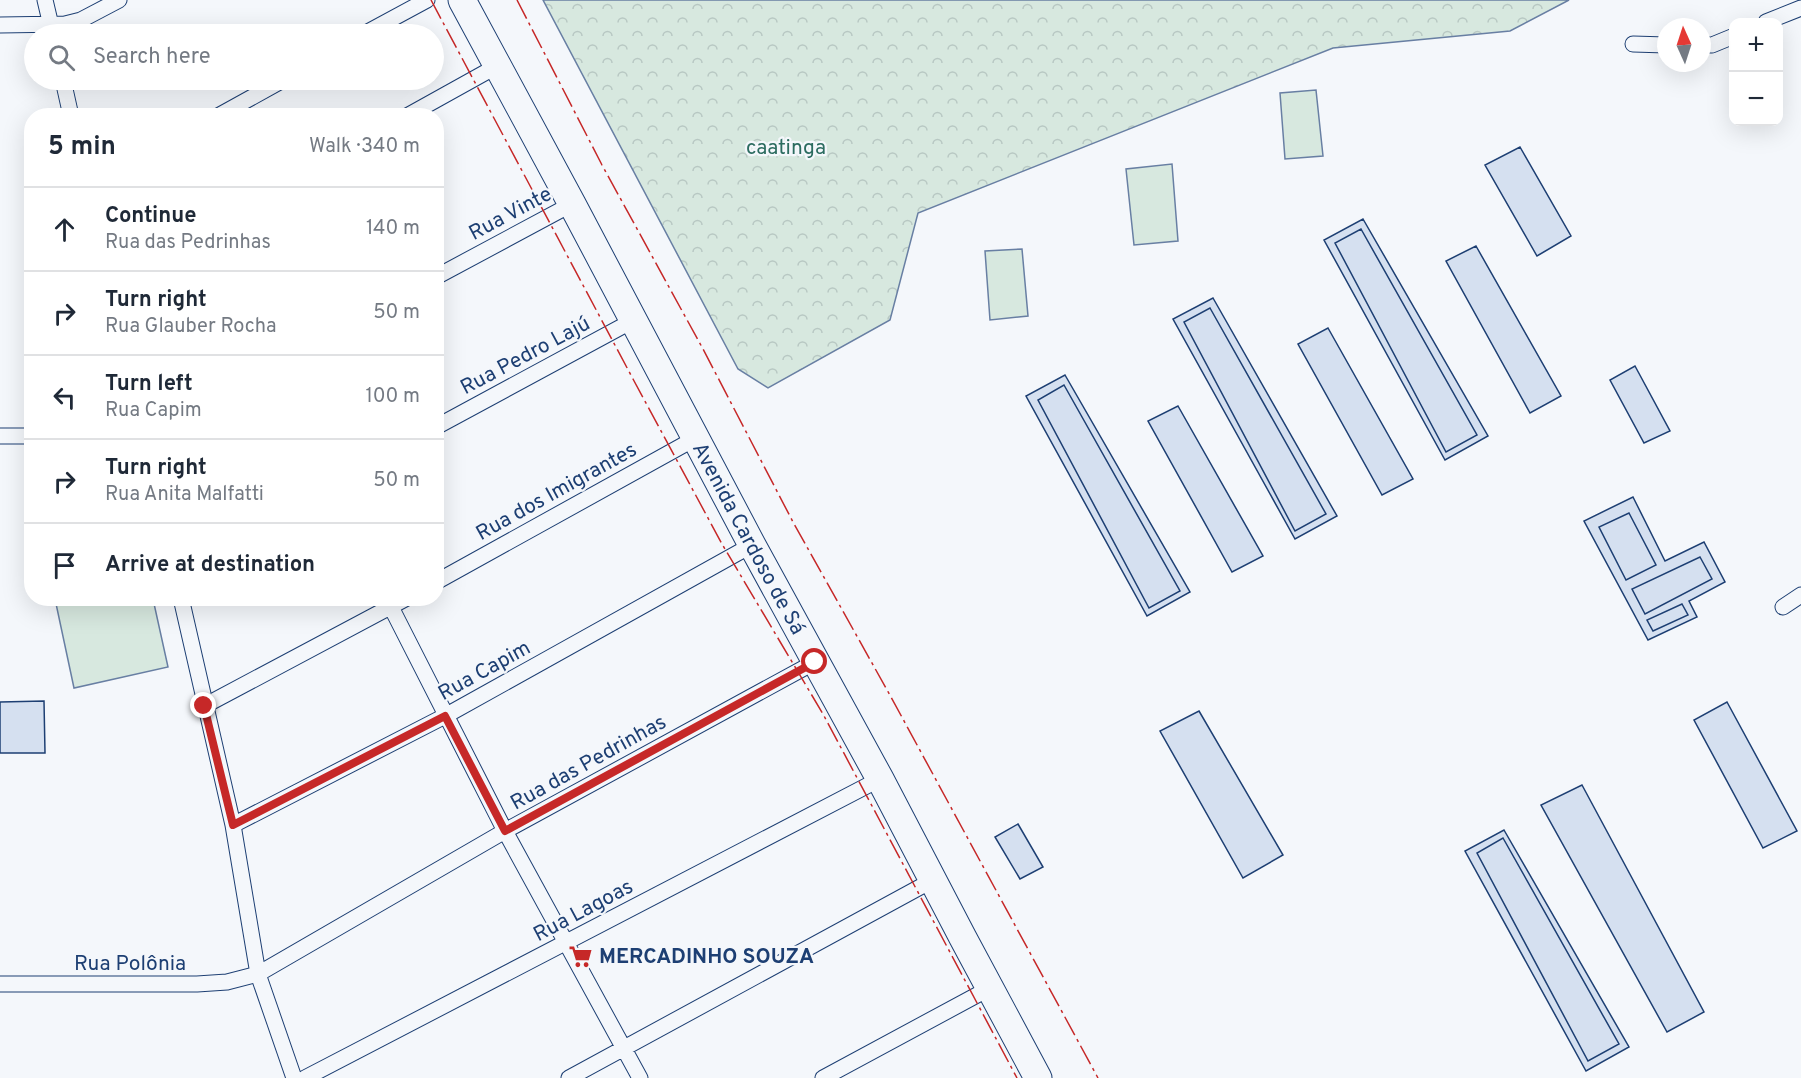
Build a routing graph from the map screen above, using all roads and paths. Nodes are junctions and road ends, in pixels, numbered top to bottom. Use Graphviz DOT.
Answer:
graph roads {
  1 [pos="45,0"];
  2 [pos="119,0"];
  3 [pos="427,0"];
  4 [pos="462,0"];
  5 [pos="1801,8"];
  6 [pos="1776,18"];
  7 [pos="51,24"];
  8 [pos="65,24"];
  9 [pos="383,24"];
  10 [pos="0,25"];
  11 [pos="24,27"];
  12 [pos="1729,38"];
  13 [pos="1633,44"];
  14 [pos="1657,45"];
  15 [pos="1711,45"];
  16 [pos="497,66"];
  17 [pos="65,90"];
  18 [pos="265,90"];
  19 [pos="69,108"];
  20 [pos="232,108"];
  21 [pos="421,108"];
  22 [pos="572,204"];
  23 [pos="444,273"];
  24 [pos="634,321"];
  25 [pos="444,423"];
  26 [pos="0,436"];
  27 [pos="24,436"];
  28 [pos="696,438"];
  29 [pos="752,545"];
  30 [pos="444,578"];
  31 [pos="1801,595"];
  32 [pos="183,606"];
  33 [pos="391,607"];
  34 [pos="1783,607"];
  35 [pos="815,662"];
  36 [pos="204,706"];
  37 [pos="445,716"];
  38 [pos="880,779"];
  39 [pos="233,825"];
  40 [pos="505,831"];
  41 [pos="933,880"];
  42 [pos="567,943"];
  43 [pos="258,974"];
  44 [pos="0,984"];
  45 [pos="990,988"];
  46 [pos="624,1048"];
  47 [pos="294,1078"];
  48 [pos="305,1078"];
  49 [pos="569,1078"];
  50 [pos="640,1078"];
  51 [pos="823,1078"];
  52 [pos="1038,1078"];
  1 -- 7 [label="street"];
  2 -- 8 [label="street"];
  3 -- 9 [label="street"];
  4 -- 16 [label="highway, Avenida Cardoso de Sá"];
  5 -- 6 [label="street"];
  10 -- 11 [label="street"];
  12 -- 15 [label="street"];
  13 -- 14 [label="street"];
  16 -- 21 [label="street"];
  16 -- 22 [label="highway, Avenida Cardoso de Sá"];
  17 -- 19 [label="street"];
  18 -- 20 [label="street"];
  22 -- 23 [label="street, Rua Vinte"];
  22 -- 24 [label="highway, Avenida Cardoso de Sá"];
  24 -- 25 [label="street, Rua Pedro Lajú"];
  24 -- 28 [label="highway, Avenida Cardoso de Sá"];
  26 -- 27 [label="street"];
  28 -- 29 [label="highway, Avenida Cardoso de Sá"];
  28 -- 30 [label="street, Rua dos Imigrantes"];
  29 -- 35 [label="highway, Avenida Cardoso de Sá"];
  29 -- 37 [label="street, Rua Capim"];
  31 -- 34 [label="street"];
  32 -- 36 [label="street"];
  33 -- 36 [label="street"];
  33 -- 37 [label="street"];
  35 -- 38 [label="highway, Avenida Cardoso de Sá"];
  35 -- 40 [label="street, Rua das Pedrinhas"];
  36 -- 39 [label="street"];
  37 -- 39 [label="street, Rua Capim"];
  37 -- 40 [label="street"];
  38 -- 41 [label="highway, Avenida Cardoso de Sá"];
  38 -- 42 [label="street, Rua Lagoas"];
  39 -- 43 [label="street"];
  40 -- 42 [label="street"];
  40 -- 43 [label="street, Rua das Pedrinhas"];
  41 -- 45 [label="highway, Avenida Cardoso de Sá"];
  41 -- 46 [label="street"];
  42 -- 46 [label="street"];
  42 -- 48 [label="street, Rua Lagoas"];
  43 -- 44 [label="street, Rua Polônia"];
  43 -- 47 [label="street"];
  45 -- 51 [label="street"];
  45 -- 52 [label="highway, Avenida Cardoso de Sá"];
  46 -- 49 [label="street"];
  46 -- 50 [label="street"];
}
